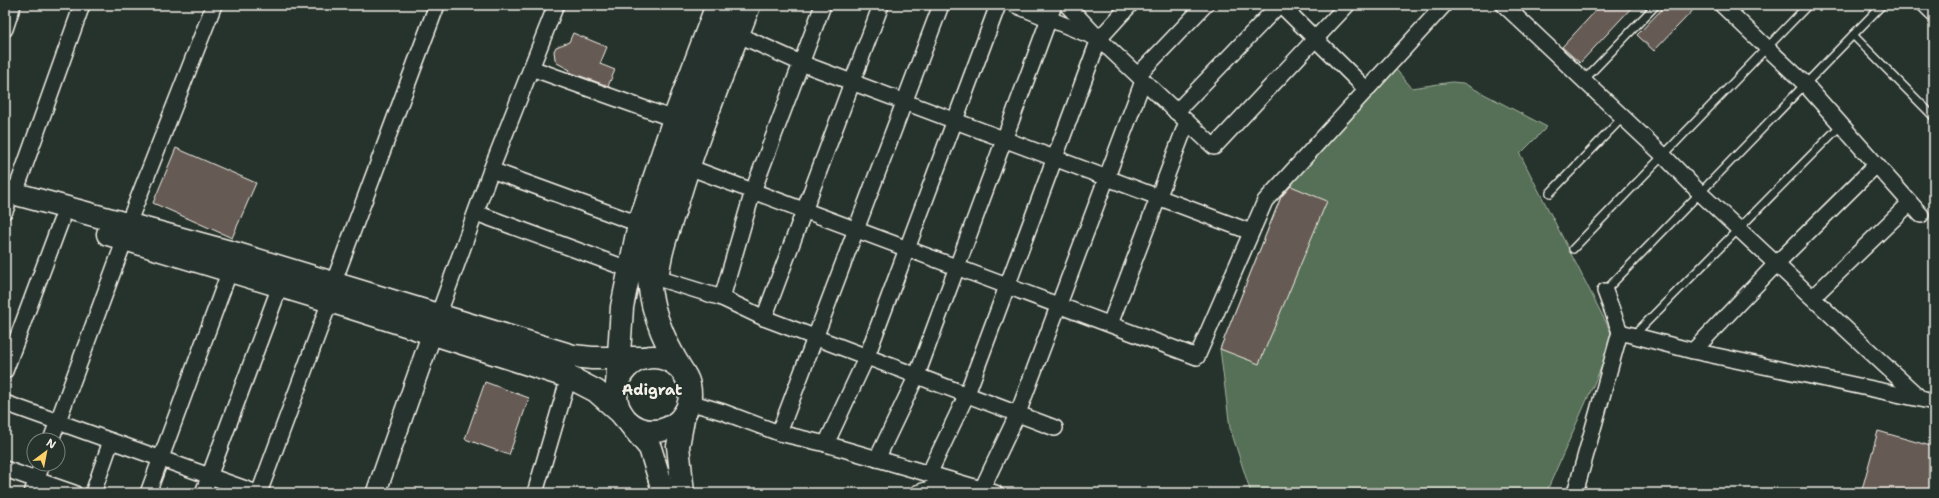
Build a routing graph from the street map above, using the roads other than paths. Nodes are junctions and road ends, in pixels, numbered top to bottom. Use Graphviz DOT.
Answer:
graph roads {
  1 [pos="13,5"];
  2 [pos="82,5"];
  3 [pos="214,5"];
  4 [pos="437,5"];
  5 [pos="556,5"];
  6 [pos="717,5"];
  7 [pos="738,5"];
  8 [pos="753,5"];
  9 [pos="823,5"];
  10 [pos="881,5"];
  11 [pos="941,5"];
  12 [pos="998,5"];
  13 [pos="1015,5"];
  14 [pos="1054,5"];
  15 [pos="1067,5"];
  16 [pos="1130,5"];
  17 [pos="1205,5"];
  18 [pos="1280,5"];
  19 [pos="1347,5"];
  20 [pos="1444,5"];
  21 [pos="1504,5"];
  22 [pos="1656,5"];
  23 [pos="1808,5"];
  24 [pos="1882,5"];
  25 [pos="1925,5"];
  26 [pos="1726,6"];
  27 [pos="1934,14"];
  28 [pos="1050,19"];
  29 [pos="5,29"];
  30 [pos="1853,35"];
  31 [pos="741,36"];
  32 [pos="1099,39"];
  33 [pos="1316,40"];
  34 [pos="1767,48"];
  35 [pos="801,63"];
  36 [pos="531,68"];
  37 [pos="1140,78"];
  38 [pos="1584,80"];
  39 [pos="852,83"];
  40 [pos="1804,84"];
  41 [pos="1367,90"];
  42 [pos="904,102"];
  43 [pos="1181,117"];
  44 [pos="1934,117"];
  45 [pos="1623,118"];
  46 [pos="955,121"];
  47 [pos="683,122"];
  48 [pos="1841,125"];
  49 [pos="1005,140"];
  50 [pos="1663,155"];
  51 [pos="1055,159"];
  52 [pos="1876,165"];
  53 [pos="691,168"];
  54 [pos="491,170"];
  55 [pos="1106,179"];
  56 [pos="753,191"];
  57 [pos="1550,193"];
  58 [pos="1700,193"];
  59 [pos="1158,198"];
  60 [pos="7,201"];
  61 [pos="1910,203"];
  62 [pos="804,210"];
  63 [pos="476,213"];
  64 [pos="1921,215"];
  65 [pos="61,221"];
  66 [pos="639,224"];
  67 [pos="1740,228"];
  68 [pos="856,230"];
  69 [pos="126,231"];
  70 [pos="1251,232"];
  71 [pos="907,248"];
  72 [pos="1573,249"];
  73 [pos="1777,263"];
  74 [pos="957,267"];
  75 [pos="628,269"];
  76 [pos="230,270"];
  77 [pos="655,277"];
  78 [pos="280,286"];
  79 [pos="1007,286"];
  80 [pos="1606,291"];
  81 [pos="332,292"];
  82 [pos="1813,297"];
  83 [pos="722,298"];
  84 [pos="1059,305"];
  85 [pos="764,318"];
  86 [pos="1110,324"];
  87 [pos="436,325"];
  88 [pos="1620,332"];
  89 [pos="1634,335"];
  90 [pos="816,337"];
  91 [pos="1693,351"];
  92 [pos="867,356"];
  93 [pos="618,358"];
  94 [pos="645,358"];
  95 [pos="5,371"];
  96 [pos="682,372"];
  97 [pos="917,375"];
  98 [pos="569,377"];
  99 [pos="617,386"];
  100 [pos="967,394"];
  101 [pos="1928,401"];
  102 [pos="5,403"];
  103 [pos="687,408"];
  104 [pos="1018,413"];
  105 [pos="624,416"];
  106 [pos="57,422"];
  107 [pos="1055,428"];
  108 [pos="54,432"];
  109 [pos="779,433"];
  110 [pos="111,441"];
  111 [pos="826,444"];
  112 [pos="160,458"];
  113 [pos="877,459"];
  114 [pos="5,468"];
  115 [pos="39,472"];
  116 [pos="929,474"];
  117 [pos="209,476"];
  118 [pos="954,481"];
  119 [pos="34,486"];
  120 [pos="988,491"];
  121 [pos="74,493"];
  122 [pos="93,493"];
  123 [pos="148,493"];
  124 [pos="203,493"];
  125 [pos="258,493"];
  126 [pos="376,493"];
  127 [pos="535,493"];
  128 [pos="664,493"];
  129 [pos="683,493"];
  130 [pos="917,493"];
  131 [pos="1575,493"];
  1 -- 29 [label="street"];
  2 -- 60 [label="street"];
  3 -- 69 [label="street"];
  4 -- 81 [label="street"];
  5 -- 36 [label="street"];
  6 -- 47 [label="main road"];
  7 -- 47 [label="main road"];
  8 -- 31 [label="street"];
  9 -- 35 [label="street"];
  10 -- 39 [label="street"];
  11 -- 42 [label="street"];
  12 -- 46 [label="street"];
  13 -- 28 [label="street"];
  14 -- 28 [label="street"];
  15 -- 32 [label="street"];
  16 -- 32 [label="street"];
  17 -- 37 [label="street"];
  18 -- 33 [label="street"];
  18 -- 43 [label="street"];
  19 -- 33 [label="street"];
  20 -- 41 [label="street"];
  21 -- 38 [label="street"];
  22 -- 38 [label="lane"];
  23 -- 34 [label="lane"];
  24 -- 30 [label="lane"];
  25 -- 27 [label="street"];
  26 -- 34 [label="street"];
  28 -- 32 [label="street"];
  28 -- 49 [label="street"];
  30 -- 40 [label="lane"];
  30 -- 44 [label="lane"];
  31 -- 35 [label="street"];
  31 -- 53 [label="street"];
  32 -- 37 [label="street"];
  32 -- 51 [label="street"];
  33 -- 41 [label="street"];
  33 -- 43 [label="street"];
  34 -- 40 [label="street"];
  34 -- 50 [label="lane"];
  35 -- 39 [label="street"];
  35 -- 56 [label="street"];
  36 -- 47 [label="street"];
  36 -- 54 [label="street"];
  37 -- 43 [label="street"];
  37 -- 55 [label="street"];
  38 -- 45 [label="street"];
  39 -- 42 [label="street"];
  39 -- 62 [label="street"];
  40 -- 48 [label="street"];
  40 -- 58 [label="lane"];
  41 -- 70 [label="street"];
  42 -- 46 [label="street"];
  42 -- 68 [label="street"];
  43 -- 59 [label="street"];
  45 -- 50 [label="street"];
  45 -- 57 [label="lane"];
  46 -- 49 [label="street"];
  46 -- 71 [label="street"];
  47 -- 66 [label="main road"];
  47 -- 77 [label="main road"];
  48 -- 52 [label="street"];
  48 -- 67 [label="lane"];
  49 -- 51 [label="street"];
  49 -- 74 [label="street"];
  50 -- 58 [label="street"];
  50 -- 72 [label="lane"];
  51 -- 55 [label="street"];
  51 -- 79 [label="street"];
  52 -- 61 [label="street"];
  52 -- 73 [label="street"];
  53 -- 56 [label="street"];
  53 -- 77 [label="street"];
  54 -- 63 [label="street"];
  54 -- 66 [label="street"];
  55 -- 59 [label="street"];
  55 -- 84 [label="street"];
  56 -- 62 [label="street"];
  56 -- 83 [label="street"];
  58 -- 67 [label="street"];
  58 -- 80 [label="lane"];
  59 -- 70 [label="street"];
  59 -- 86 [label="street"];
  60 -- 65 [label="main road"];
  60 -- 69 [label="main road"];
  61 -- 64 [label="street"];
  61 -- 82 [label="street"];
  62 -- 68 [label="street"];
  62 -- 85 [label="street"];
  63 -- 75 [label="street"];
  63 -- 87 [label="street"];
  65 -- 69 [label="main road"];
  65 -- 95 [label="street"];
  66 -- 75 [label="main road"];
  67 -- 73 [label="street"];
  67 -- 89 [label="lane"];
  68 -- 71 [label="street"];
  68 -- 90 [label="street"];
  69 -- 76 [label="main road"];
  69 -- 81 [label="main road"];
  69 -- 106 [label="street"];
  70 -- 86 [label="street"];
  71 -- 74 [label="street"];
  71 -- 92 [label="street"];
  73 -- 82 [label="street"];
  73 -- 91 [label="street"];
  74 -- 79 [label="street"];
  74 -- 97 [label="street"];
  75 -- 77 [label="street"];
  75 -- 93 [label="main road"];
  76 -- 78 [label="main road"];
  76 -- 112 [label="street"];
  77 -- 83 [label="street"];
  77 -- 96 [label="main road"];
  78 -- 81 [label="main road"];
  78 -- 117 [label="street"];
  79 -- 84 [label="street"];
  79 -- 100 [label="street"];
  80 -- 88 [label="street"];
  81 -- 87 [label="main road"];
  81 -- 125 [label="street"];
  82 -- 101 [label="street"];
  83 -- 85 [label="street"];
  84 -- 86 [label="street"];
  84 -- 104 [label="street"];
  85 -- 90 [label="street"];
  87 -- 93 [label="main road"];
  87 -- 98 [label="main road"];
  87 -- 126 [label="street"];
  88 -- 89 [label="street"];
  88 -- 131 [label="street"];
  89 -- 91 [label="street"];
  90 -- 92 [label="street"];
  90 -- 109 [label="street"];
  91 -- 101 [label="street"];
  92 -- 97 [label="street"];
  92 -- 111 [label="street"];
  93 -- 94 [label="main road"];
  93 -- 99 [label="main road"];
  94 -- 96 [label="main road"];
  94 -- 99 [label="main road"];
  96 -- 103 [label="main road"];
  97 -- 100 [label="street"];
  97 -- 113 [label="street"];
  98 -- 105 [label="main road"];
  98 -- 127 [label="street"];
  99 -- 105 [label="main road"];
  100 -- 104 [label="street"];
  100 -- 116 [label="street"];
  102 -- 106 [label="street"];
  103 -- 105 [label="main road"];
  103 -- 109 [label="street"];
  103 -- 129 [label="main road"];
  104 -- 107 [label="street"];
  104 -- 120 [label="street"];
  105 -- 128 [label="main road"];
  106 -- 108 [label="street"];
  106 -- 110 [label="street"];
  109 -- 111 [label="street"];
  110 -- 112 [label="street"];
  110 -- 122 [label="street"];
  111 -- 113 [label="street"];
  112 -- 117 [label="street"];
  112 -- 123 [label="street"];
  113 -- 116 [label="street"];
  114 -- 119 [label="street"];
  115 -- 119 [label="street"];
  116 -- 118 [label="street"];
  117 -- 124 [label="street"];
  117 -- 125 [label="street"];
  118 -- 120 [label="street"];
  118 -- 130 [label="street"];
  119 -- 121 [label="street"];
}
